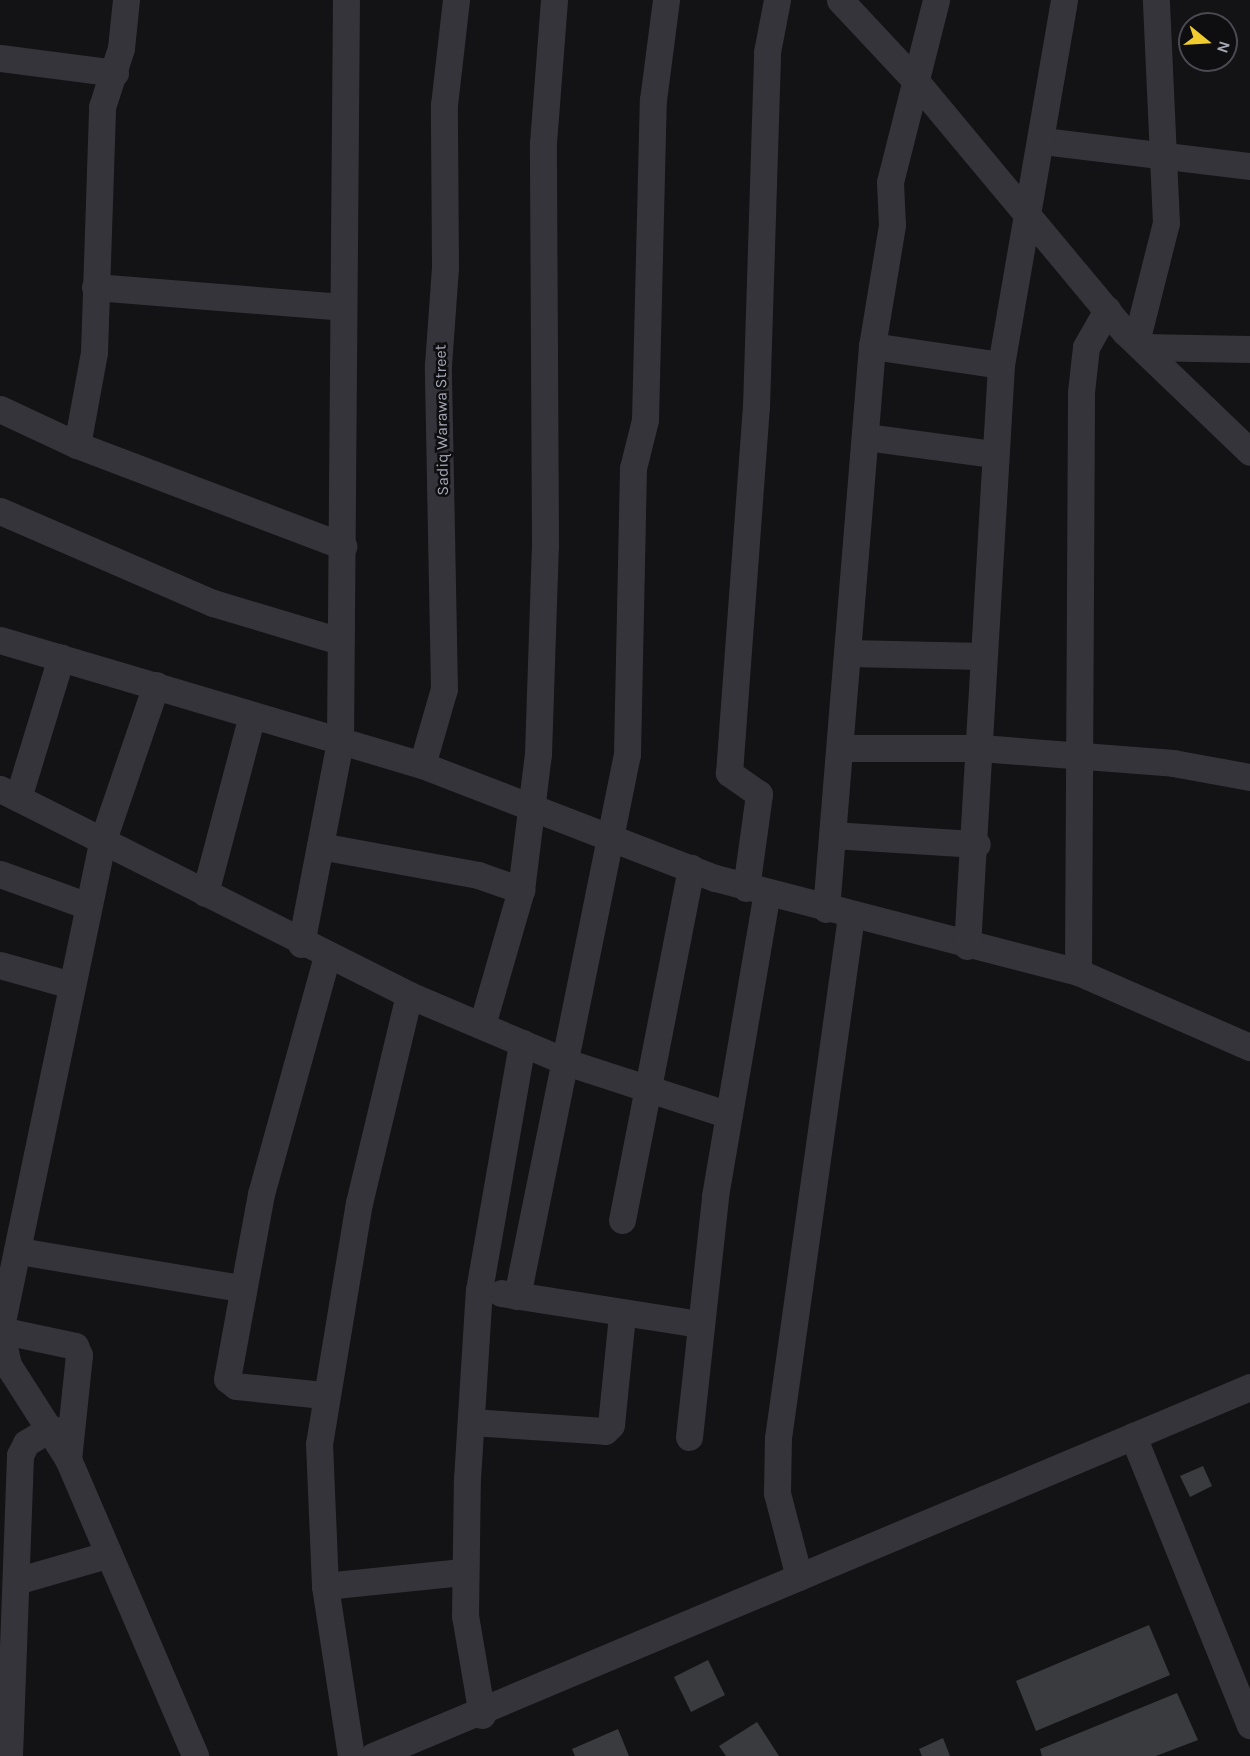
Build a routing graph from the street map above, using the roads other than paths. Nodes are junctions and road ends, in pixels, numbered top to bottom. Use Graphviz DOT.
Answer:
graph roads {
  1 [pos="126,0"];
  2 [pos="346,0"];
  3 [pos="456,0"];
  4 [pos="554,0"];
  5 [pos="666,0"];
  6 [pos="777,0"];
  7 [pos="840,0"];
  8 [pos="936,0"];
  9 [pos="1064,0"];
  10 [pos="1156,0"];
  11 [pos="0,58"];
  12 [pos="115,73"];
  13 [pos="914,79"];
  14 [pos="1043,141"];
  15 [pos="1164,156"];
  16 [pos="1250,165"];
  17 [pos="1026,213"];
  18 [pos="95,287"];
  19 [pos="342,307"];
  20 [pos="1107,310"];
  21 [pos="1138,344"];
  22 [pos="872,346"];
  23 [pos="1250,349"];
  24 [pos="1001,364"];
  25 [pos="0,409"];
  26 [pos="866,437"];
  27 [pos="77,445"];
  28 [pos="1250,452"];
  29 [pos="994,454"];
  30 [pos="0,511"];
  31 [pos="343,546"];
  32 [pos="0,640"];
  33 [pos="340,641"];
  34 [pos="848,653"];
  35 [pos="983,656"];
  36 [pos="61,657"];
  37 [pos="156,685"];
  38 [pos="252,715"];
  39 [pos="340,742"];
  40 [pos="842,748"];
  41 [pos="980,748"];
  42 [pos="1078,758"];
  43 [pos="422,765"];
  44 [pos="1250,777"];
  45 [pos="9,793"];
  46 [pos="531,804"];
  47 [pos="607,835"];
  48 [pos="832,835"];
  49 [pos="102,843"];
  50 [pos="977,844"];
  51 [pos="320,846"];
  52 [pos="691,868"];
  53 [pos="0,874"];
  54 [pos="521,890"];
  55 [pos="756,890"];
  56 [pos="205,893"];
  57 [pos="88,906"];
  58 [pos="839,913"];
  59 [pos="301,944"];
  60 [pos="966,946"];
  61 [pos="327,956"];
  62 [pos="1,971"];
  63 [pos="1078,972"];
  64 [pos="71,985"];
  65 [pos="409,995"];
  66 [pos="482,1025"];
  67 [pos="1248,1040"];
  68 [pos="522,1043"];
  69 [pos="569,1063"];
  70 [pos="648,1090"];
  71 [pos="729,1115"];
  72 [pos="621,1220"];
  73 [pos="19,1251"];
  74 [pos="241,1288"];
  75 [pos="479,1290"];
  76 [pos="518,1296"];
  77 [pos="622,1314"];
  78 [pos="698,1324"];
  79 [pos="0,1330"];
  80 [pos="1250,1387"];
  81 [pos="323,1395"];
  82 [pos="471,1422"];
  83 [pos="51,1428"];
  84 [pos="1133,1436"];
  85 [pos="688,1437"];
  86 [pos="68,1460"];
  87 [pos="106,1555"];
  88 [pos="462,1572"];
  89 [pos="799,1577"];
  90 [pos="16,1581"];
  91 [pos="325,1586"];
  92 [pos="482,1715"];
  93 [pos="1250,1725"];
  94 [pos="407,1750"];
  95 [pos="9,1756"];
  96 [pos="195,1756"];
  97 [pos="351,1756"];
  98 [pos="373,1756"];
  1 -- 12 [label="street"];
  2 -- 19 [label="street"];
  3 -- 43 [label="street, Sadiq Warawa Street"];
  4 -- 46 [label="street"];
  5 -- 47 [label="street"];
  6 -- 55 [label="street"];
  7 -- 13 [label="street"];
  8 -- 13 [label="street"];
  9 -- 14 [label="street"];
  10 -- 15 [label="street"];
  11 -- 12 [label="street"];
  12 -- 18 [label="street"];
  13 -- 17 [label="street"];
  13 -- 22 [label="street"];
  14 -- 15 [label="street"];
  14 -- 17 [label="street"];
  15 -- 16 [label="street"];
  15 -- 21 [label="street"];
  17 -- 20 [label="street"];
  17 -- 24 [label="street"];
  18 -- 19 [label="street"];
  18 -- 27 [label="street"];
  19 -- 31 [label="street"];
  20 -- 21 [label="street"];
  20 -- 42 [label="street"];
  21 -- 23 [label="street"];
  21 -- 28 [label="street"];
  22 -- 24 [label="street"];
  22 -- 26 [label="street"];
  24 -- 29 [label="street"];
  25 -- 27 [label="street"];
  26 -- 29 [label="street"];
  26 -- 34 [label="street"];
  27 -- 31 [label="street"];
  29 -- 35 [label="street"];
  30 -- 33 [label="street"];
  31 -- 33 [label="street"];
  32 -- 36 [label="street"];
  33 -- 39 [label="street"];
  34 -- 35 [label="street"];
  34 -- 40 [label="street"];
  35 -- 41 [label="street"];
  36 -- 37 [label="street"];
  36 -- 45 [label="street"];
  37 -- 38 [label="street"];
  37 -- 49 [label="street"];
  38 -- 39 [label="street"];
  38 -- 56 [label="street"];
  39 -- 43 [label="street"];
  39 -- 51 [label="street"];
  40 -- 41 [label="street"];
  40 -- 48 [label="street"];
  41 -- 42 [label="street"];
  41 -- 50 [label="street"];
  42 -- 44 [label="street"];
  42 -- 63 [label="street"];
  43 -- 46 [label="street"];
  45 -- 49 [label="street"];
  46 -- 47 [label="street"];
  46 -- 54 [label="street"];
  47 -- 52 [label="street"];
  47 -- 69 [label="street"];
  48 -- 50 [label="street"];
  48 -- 58 [label="street"];
  49 -- 56 [label="street"];
  49 -- 57 [label="street"];
  50 -- 60 [label="street"];
  51 -- 54 [label="street"];
  51 -- 59 [label="street"];
  52 -- 55 [label="street"];
  52 -- 70 [label="street"];
  53 -- 57 [label="street"];
  54 -- 66 [label="street"];
  55 -- 58 [label="street"];
  55 -- 71 [label="street"];
  56 -- 59 [label="street"];
  57 -- 64 [label="street"];
  58 -- 60 [label="street"];
  58 -- 89 [label="street"];
  59 -- 61 [label="street"];
  60 -- 63 [label="street"];
  61 -- 65 [label="street"];
  61 -- 74 [label="street"];
  62 -- 64 [label="street"];
  63 -- 67 [label="street"];
  64 -- 73 [label="street"];
  65 -- 66 [label="street"];
  65 -- 81 [label="street"];
  66 -- 68 [label="street"];
  68 -- 69 [label="street"];
  68 -- 75 [label="street"];
  69 -- 70 [label="street"];
  69 -- 76 [label="street"];
  70 -- 71 [label="street"];
  70 -- 72 [label="street"];
  71 -- 78 [label="street"];
  73 -- 74 [label="street"];
  73 -- 79 [label="street"];
  74 -- 81 [label="street"];
  75 -- 76 [label="street"];
  75 -- 82 [label="street"];
  76 -- 77 [label="street"];
  77 -- 78 [label="street"];
  77 -- 82 [label="street"];
  78 -- 85 [label="street"];
  79 -- 83 [label="street"];
  79 -- 86 [label="street"];
  80 -- 84 [label="street"];
  81 -- 91 [label="street"];
  82 -- 88 [label="street"];
  83 -- 86 [label="street"];
  83 -- 90 [label="street"];
  84 -- 89 [label="street"];
  84 -- 93 [label="street"];
  86 -- 87 [label="street"];
  87 -- 90 [label="street"];
  87 -- 96 [label="street"];
  88 -- 91 [label="street"];
  88 -- 92 [label="street"];
  89 -- 92 [label="street"];
  90 -- 95 [label="street"];
  91 -- 97 [label="street"];
  92 -- 94 [label="street"];
  94 -- 98 [label="street"];
}
